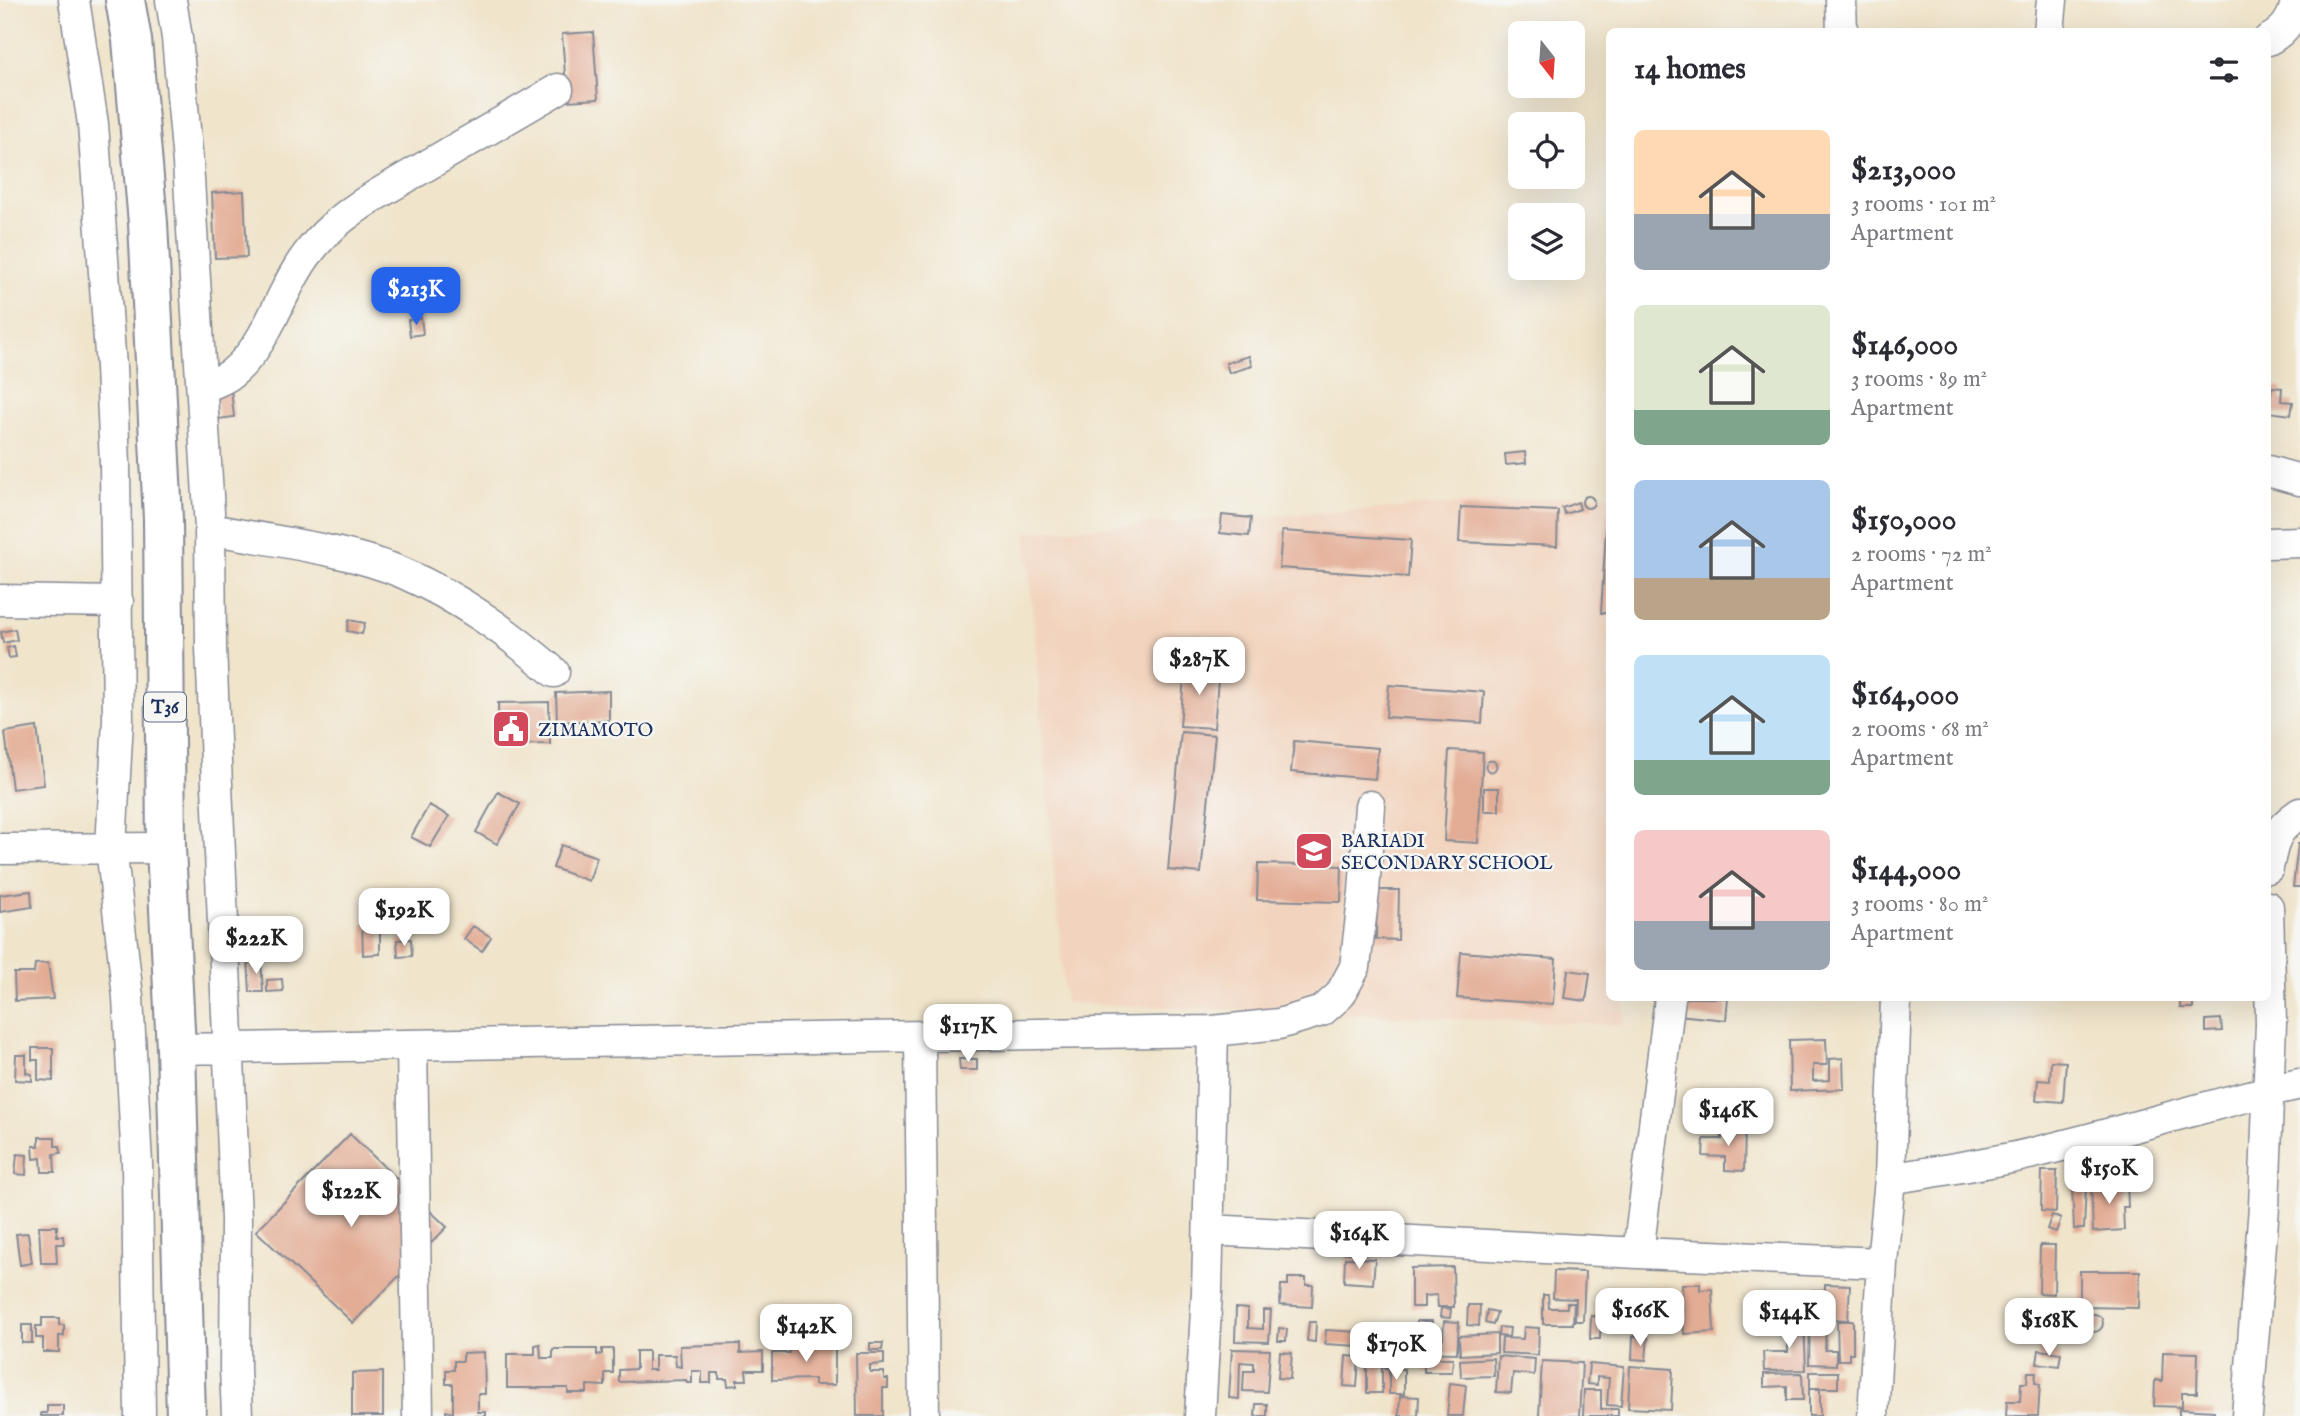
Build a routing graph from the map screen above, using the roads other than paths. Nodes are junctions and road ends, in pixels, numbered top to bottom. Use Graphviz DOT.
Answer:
graph roads {
  1 [pos="74,0"];
  2 [pos="125,0"];
  3 [pos="170,0"];
  4 [pos="1840,0"];
  5 [pos="2052,0"];
  6 [pos="2293,9"];
  7 [pos="1842,28"];
  8 [pos="2049,28"];
  9 [pos="2271,39"];
  10 [pos="2300,48"];
  11 [pos="558,89"];
  12 [pos="202,388"];
  13 [pos="2271,472"];
  14 [pos="2300,480"];
  15 [pos="210,529"];
  16 [pos="2300,542"];
  17 [pos="2271,543"];
  18 [pos="0,600"];
  19 [pos="118,602"];
  20 [pos="554,672"];
  21 [pos="1370,806"];
  22 [pos="2300,813"];
  23 [pos="111,847"];
  24 [pos="166,848"];
  25 [pos="0,849"];
  26 [pos="2271,854"];
  27 [pos="1670,1001"];
  28 [pos="1896,1001"];
  29 [pos="2270,1001"];
  30 [pos="1213,1031"];
  31 [pos="920,1037"];
  32 [pos="412,1045"];
  33 [pos="176,1049"];
  34 [pos="229,1049"];
  35 [pos="2300,1084"];
  36 [pos="2267,1091"];
  37 [pos="1890,1179"];
  38 [pos="1209,1230"];
  39 [pos="1638,1253"];
  40 [pos="1882,1263"];
  41 [pos="140,1416"];
  42 [pos="186,1416"];
  43 [pos="237,1416"];
  44 [pos="418,1416"];
  45 [pos="924,1416"];
  46 [pos="1200,1416"];
  47 [pos="1874,1416"];
  48 [pos="2247,1416"];
  1 -- 19 [label="street"];
  2 -- 24 [label="highway, T36"];
  3 -- 12 [label="street"];
  4 -- 7 [label="street"];
  5 -- 8 [label="street"];
  6 -- 9 [label="street"];
  6 -- 10 [label="street"];
  11 -- 12 [label="street"];
  12 -- 15 [label="street"];
  13 -- 14 [label="street"];
  15 -- 20 [label="street"];
  15 -- 34 [label="street"];
  16 -- 17 [label="street"];
  18 -- 19 [label="street"];
  19 -- 23 [label="street"];
  21 -- 30 [label="street"];
  22 -- 26 [label="street"];
  23 -- 24 [label="street"];
  23 -- 25 [label="street"];
  23 -- 41 [label="street"];
  24 -- 33 [label="highway, T36"];
  27 -- 39 [label="street"];
  28 -- 37 [label="street"];
  29 -- 36 [label="street"];
  30 -- 31 [label="street"];
  30 -- 38 [label="street"];
  31 -- 32 [label="street"];
  31 -- 45 [label="street"];
  32 -- 34 [label="street"];
  32 -- 44 [label="street"];
  33 -- 34 [label="street"];
  33 -- 42 [label="highway, T36"];
  34 -- 43 [label="street"];
  35 -- 36 [label="street"];
  36 -- 37 [label="street"];
  36 -- 48 [label="street"];
  37 -- 40 [label="street"];
  38 -- 39 [label="street"];
  38 -- 46 [label="street"];
  39 -- 40 [label="street"];
  40 -- 47 [label="street"];
}
